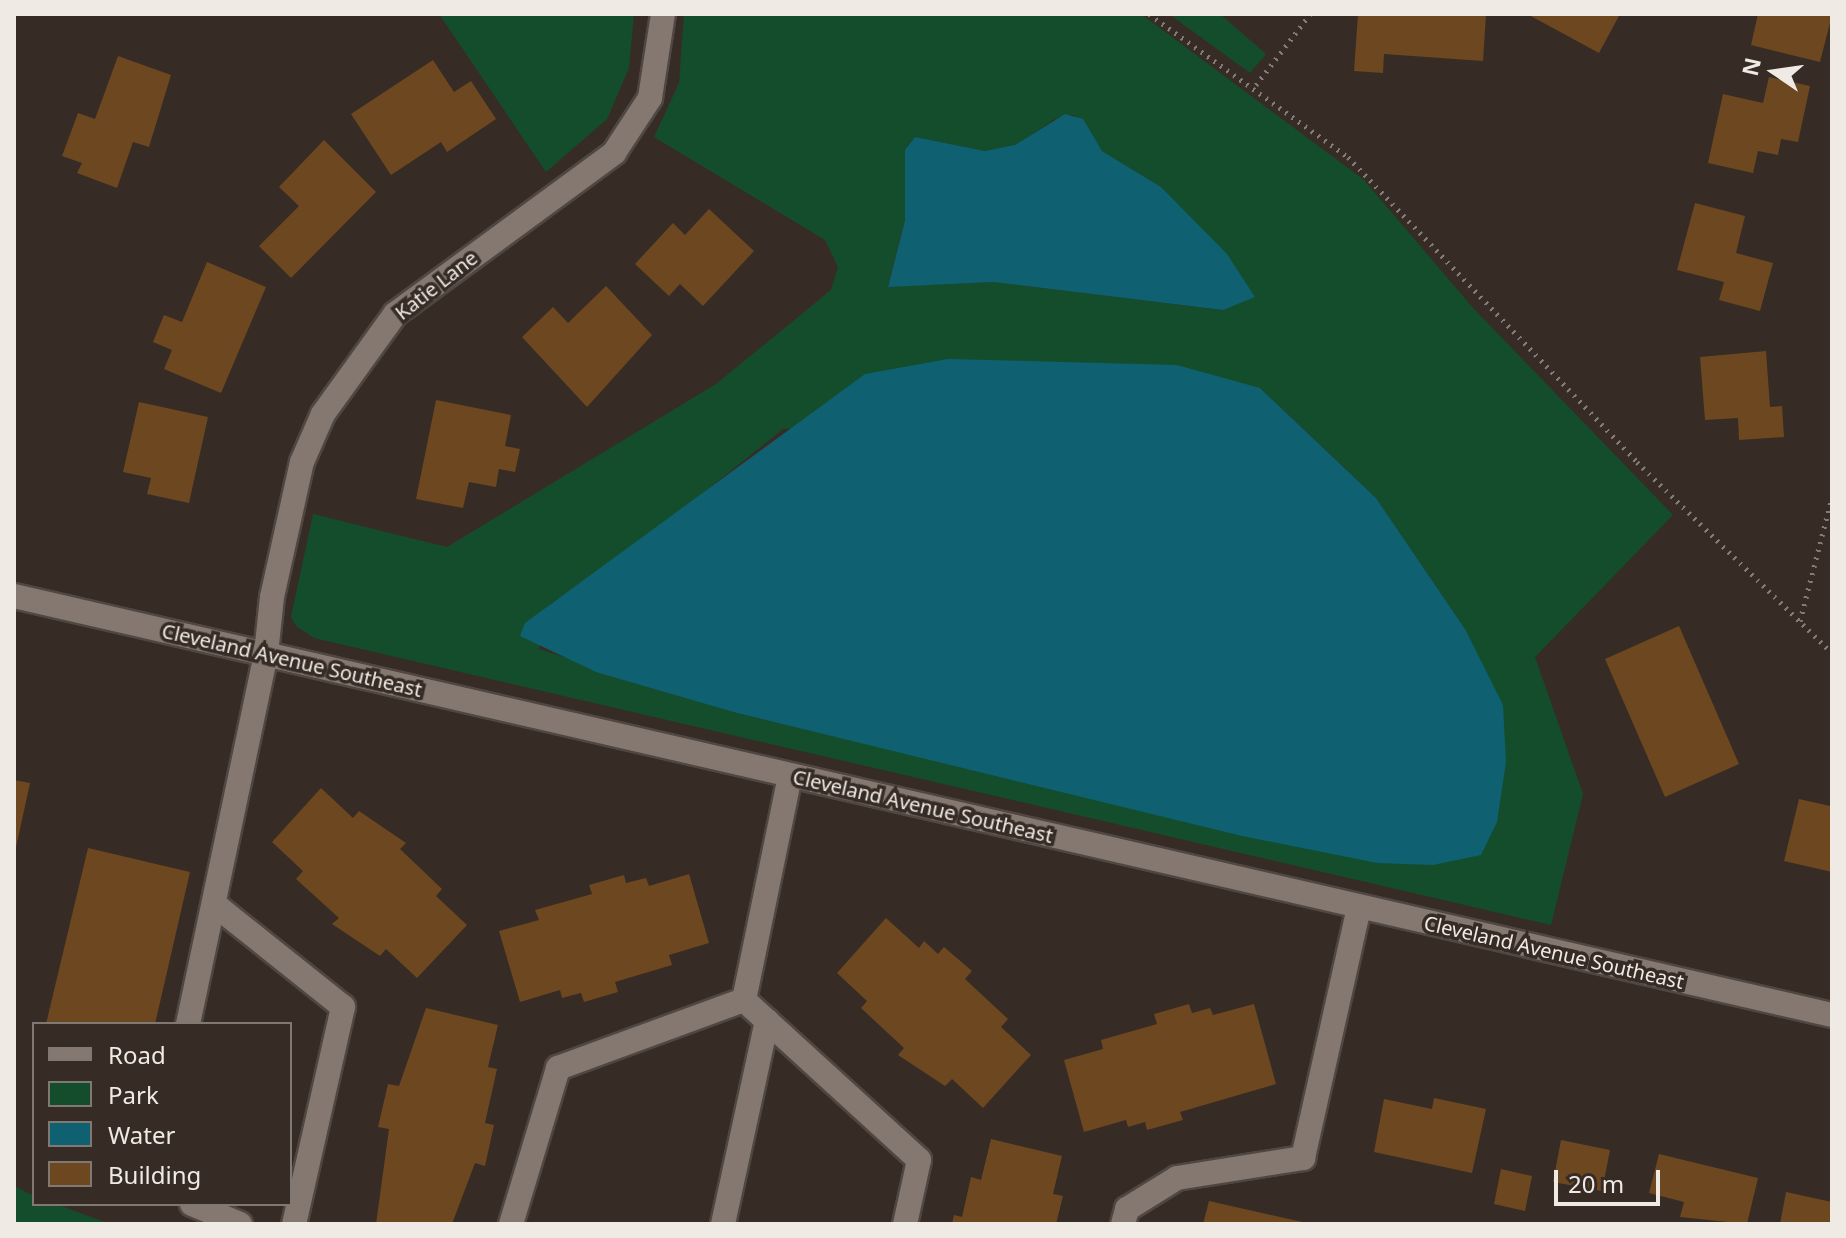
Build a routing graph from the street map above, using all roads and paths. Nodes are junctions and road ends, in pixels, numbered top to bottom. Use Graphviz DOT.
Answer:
graph roads {
  1 [pos="663,14"];
  2 [pos="1149,14"];
  3 [pos="1310,14"];
  4 [pos="1256,85"];
  5 [pos="1832,497"];
  6 [pos="14,596"];
  7 [pos="1800,622"];
  8 [pos="1832,653"];
  9 [pos="266,654"];
  10 [pos="790,776"];
  11 [pos="214,904"];
  12 [pos="1359,907"];
  13 [pos="744,1000"];
  14 [pos="1832,1015"];
  15 [pos="767,1021"];
  16 [pos="188,1022"];
  17 [pos="197,1206"];
  18 [pos="240,1224"];
  19 [pos="294,1224"];
  20 [pos="511,1224"];
  21 [pos="723,1224"];
  22 [pos="905,1224"];
  23 [pos="1123,1224"];
  1 -- 9 [label="street, Katie Lane"];
  2 -- 4 [label="path"];
  3 -- 4 [label="path"];
  4 -- 7 [label="path"];
  5 -- 7 [label="path"];
  6 -- 9 [label="street, Cleveland Avenue Southeast"];
  7 -- 8 [label="path"];
  9 -- 10 [label="street, Cleveland Avenue Southeast"];
  9 -- 11 [label="street, Katie Lane"];
  10 -- 12 [label="street, Cleveland Avenue Southeast"];
  10 -- 13 [label="street"];
  11 -- 16 [label="street, Katie Lane"];
  11 -- 19 [label="street"];
  12 -- 14 [label="street, Cleveland Avenue Southeast"];
  12 -- 23 [label="street"];
  13 -- 15 [label="street"];
  13 -- 20 [label="street"];
  15 -- 21 [label="street"];
  15 -- 22 [label="street"];
  17 -- 18 [label="street"];
}
